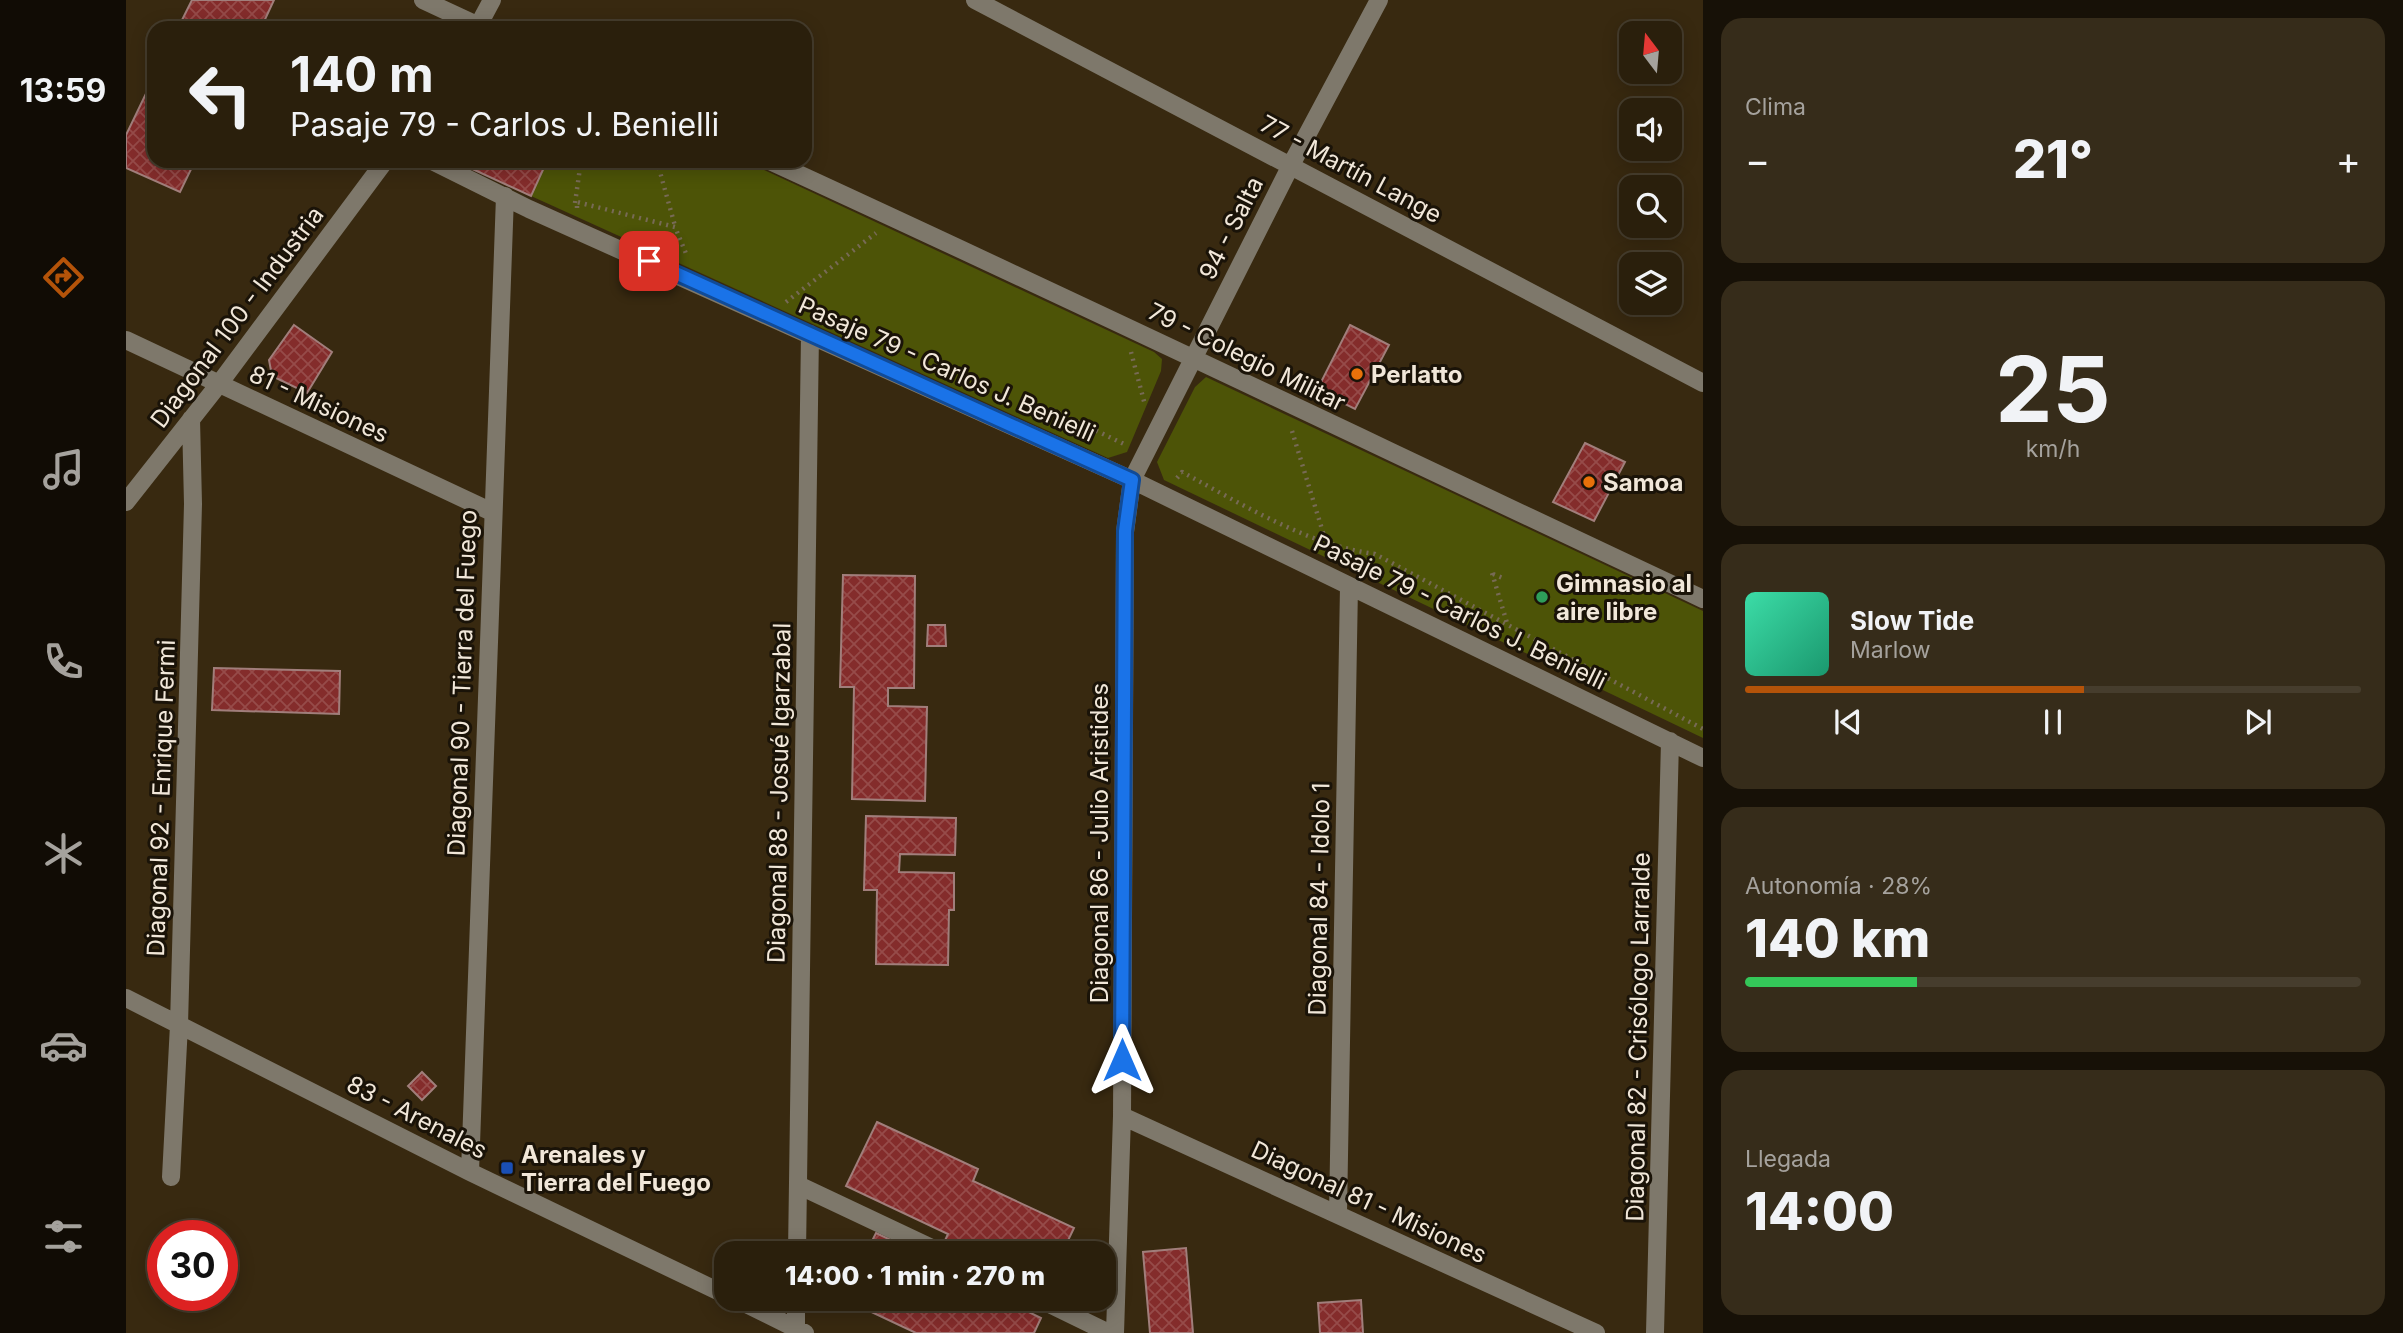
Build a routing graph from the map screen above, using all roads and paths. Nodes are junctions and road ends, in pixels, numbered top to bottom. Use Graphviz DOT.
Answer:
graph roads {
  1 [pos="424,0"];
  2 [pos="492,0"];
  3 [pos="975,0"];
  4 [pos="1379,0"];
  5 [pos="468,21"];
  6 [pos="483,21"];
  7 [pos="1291,165"];
  8 [pos="380,168"];
  9 [pos="447,168"];
  10 [pos="580,168"];
  11 [pos="659,168"];
  12 [pos="785,168"];
  13 [pos="505,196"];
  14 [pos="577,202"];
  15 [pos="895,218"];
  16 [pos="675,227"];
  17 [pos="576,228"];
  18 [pos="697,283"];
  19 [pos="768,315"];
  20 [pos="1124,325"];
  21 [pos="810,334"];
  22 [pos="126,340"];
  23 [pos="1193,356"];
  24 [pos="1703,383"];
  25 [pos="219,384"];
  26 [pos="1283,402"];
  27 [pos="191,419"];
  28 [pos="1153,436"];
  29 [pos="1132,480"];
  30 [pos="126,502"];
  31 [pos="492,512"];
  32 [pos="1271,519"];
  33 [pos="1325,541"];
  34 [pos="1505,579"];
  35 [pos="1349,586"];
  36 [pos="1703,599"];
  37 [pos="1508,624"];
  38 [pos="1703,729"];
  39 [pos="1670,741"];
  40 [pos="1703,758"];
  41 [pos="126,998"];
  42 [pos="179,1025"];
  43 [pos="1122,1116"];
  44 [pos="470,1171"];
  45 [pos="171,1177"];
  46 [pos="799,1185"];
  47 [pos="1338,1213"];
  48 [pos="797,1241"];
  49 [pos="917,1241"];
  50 [pos="714,1289"];
  51 [pos="758,1311"];
  52 [pos="797,1311"];
  53 [pos="1065,1311"];
  54 [pos="799,1332"];
  55 [pos="1112,1333"];
  56 [pos="1596,1333"];
  57 [pos="1655,1333"];
  1 -- 5 [label="street"];
  2 -- 6 [label="street"];
  3 -- 7 [label="street, 77 - Martín Lange"];
  4 -- 7 [label="street, 94 - Salta"];
  7 -- 23 [label="street, 94 - Salta"];
  7 -- 24 [label="street, 77 - Martín Lange"];
  8 -- 25 [label="street, Diagonal 100 - Industria"];
  9 -- 13 [label="street, Pasaje 79 - Carlos J. Benielli"];
  10 -- 14 [label="path"];
  11 -- 16 [label="path"];
  12 -- 15 [label="street, 79 - Colegio Militar"];
  13 -- 17 [label="street, Pasaje 79 - Carlos J. Benielli"];
  13 -- 31 [label="street, Diagonal 90 - Tierra del Fuego"];
  14 -- 16 [label="path"];
  14 -- 17 [label="path"];
  15 -- 19 [label="path"];
  15 -- 20 [label="street, 79 - Colegio Militar"];
  16 -- 18 [label="path"];
  17 -- 18 [label="street, Pasaje 79 - Carlos J. Benielli"];
  18 -- 19 [label="street, Pasaje 79 - Carlos J. Benielli"];
  19 -- 21 [label="street, Pasaje 79 - Carlos J. Benielli"];
  20 -- 23 [label="street, 79 - Colegio Militar"];
  20 -- 28 [label="path"];
  21 -- 29 [label="street, Pasaje 79 - Carlos J. Benielli"];
  21 -- 46 [label="street, Diagonal 88 - Josué Igarzabal"];
  22 -- 25 [label="street, 81 - Misiones"];
  23 -- 26 [label="street, 79 - Colegio Militar"];
  23 -- 28 [label="street, 94 - Salta"];
  25 -- 27 [label="street, Diagonal 100 - Industria"];
  25 -- 31 [label="street, 81 - Misiones"];
  26 -- 33 [label="path"];
  26 -- 36 [label="street, 79 - Colegio Militar"];
  27 -- 30 [label="street, Diagonal 100 - Industria"];
  27 -- 42 [label="street, Diagonal 92 - Enrique Fermi"];
  28 -- 29 [label="street, 94 - Salta"];
  29 -- 35 [label="street, Pasaje 79 - Carlos J. Benielli"];
  29 -- 43 [label="street, Diagonal 86 - Julio Aristides"];
  31 -- 44 [label="street, Diagonal 90 - Tierra del Fuego"];
  32 -- 33 [label="path"];
  33 -- 37 [label="path"];
  34 -- 37 [label="path"];
  35 -- 39 [label="street, Pasaje 79 - Carlos J. Benielli"];
  35 -- 47 [label="street, Diagonal 84 - Idolo 1"];
  37 -- 38 [label="path"];
  39 -- 40 [label="street, Pasaje 79 - Carlos J. Benielli"];
  39 -- 57 [label="street, Diagonal 82 - Crisólogo Larralde"];
  41 -- 42 [label="street, 83 - Arenales"];
  42 -- 44 [label="street, 83 - Arenales"];
  42 -- 45 [label="street, Diagonal 92 - Enrique Fermi"];
  43 -- 47 [label="street, Diagonal 81 - Misiones"];
  43 -- 55 [label="street, Diagonal 86 - Julio Aristides"];
  44 -- 50 [label="street, 83 - Arenales"];
  46 -- 48 [label="street, Diagonal 88 - Josué Igarzabal"];
  46 -- 49 [label="street"];
  47 -- 56 [label="street, Diagonal 81 - Misiones"];
  51 -- 54 [label="street"];
  52 -- 54 [label="street"];
  53 -- 55 [label="street"];
}
